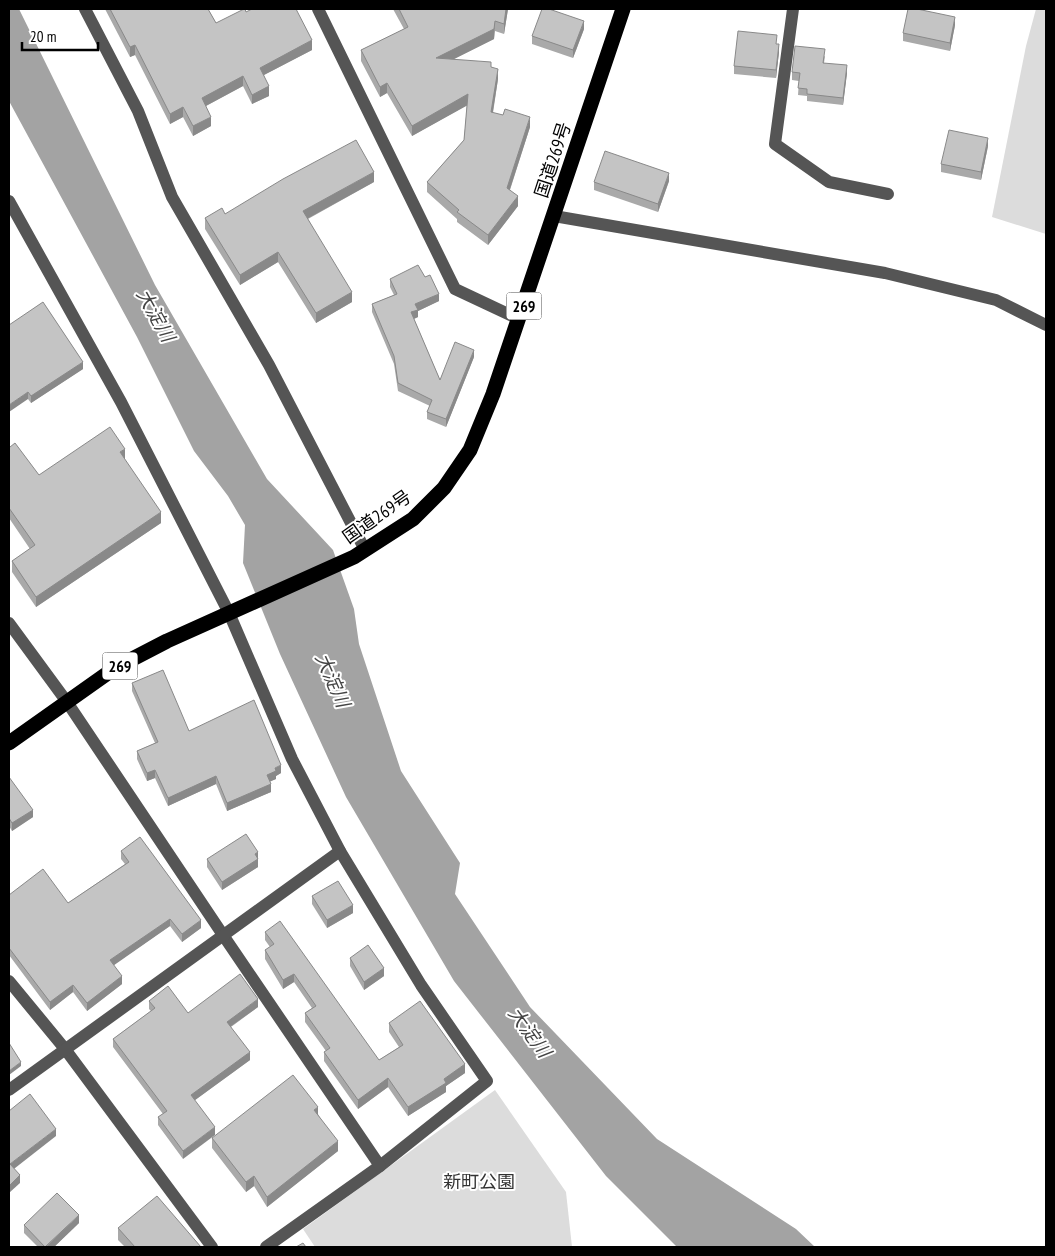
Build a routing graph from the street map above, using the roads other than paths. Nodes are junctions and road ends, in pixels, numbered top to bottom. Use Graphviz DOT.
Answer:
graph roads {
  1 [pos="85,9"];
  2 [pos="318,9"];
  3 [pos="623,9"];
  4 [pos="793,9"];
  5 [pos="888,194"];
  6 [pos="9,201"];
  7 [pos="554,216"];
  8 [pos="12,217"];
  9 [pos="519,319"];
  10 [pos="1046,325"];
  11 [pos="360,554"];
  12 [pos="235,610"];
  13 [pos="9,623"];
  14 [pos="67,702"];
  15 [pos="9,743"];
  16 [pos="340,851"];
  17 [pos="222,935"];
  18 [pos="9,981"];
  19 [pos="65,1049"];
  20 [pos="9,1090"];
  21 [pos="380,1166"];
  22 [pos="212,1247"];
  23 [pos="266,1247"];
  1 -- 11 [label="street"];
  2 -- 9 [label="street"];
  3 -- 7 [label="highway, 国道269号 / 269"];
  4 -- 5 [label="street"];
  6 -- 8 [label="street"];
  7 -- 9 [label="highway, 国道269号 / 269"];
  7 -- 10 [label="street"];
  8 -- 12 [label="street"];
  9 -- 11 [label="highway, 国道269号 / 269"];
  11 -- 12 [label="highway, 国道269号 / 269"];
  12 -- 14 [label="highway, 国道269号 / 269"];
  12 -- 16 [label="street"];
  13 -- 14 [label="street"];
  14 -- 15 [label="highway, 国道269号 / 269"];
  14 -- 17 [label="street"];
  16 -- 17 [label="street"];
  16 -- 21 [label="street"];
  17 -- 19 [label="street"];
  17 -- 21 [label="street"];
  18 -- 19 [label="street"];
  19 -- 20 [label="street"];
  19 -- 22 [label="street"];
  21 -- 23 [label="street"];
}
